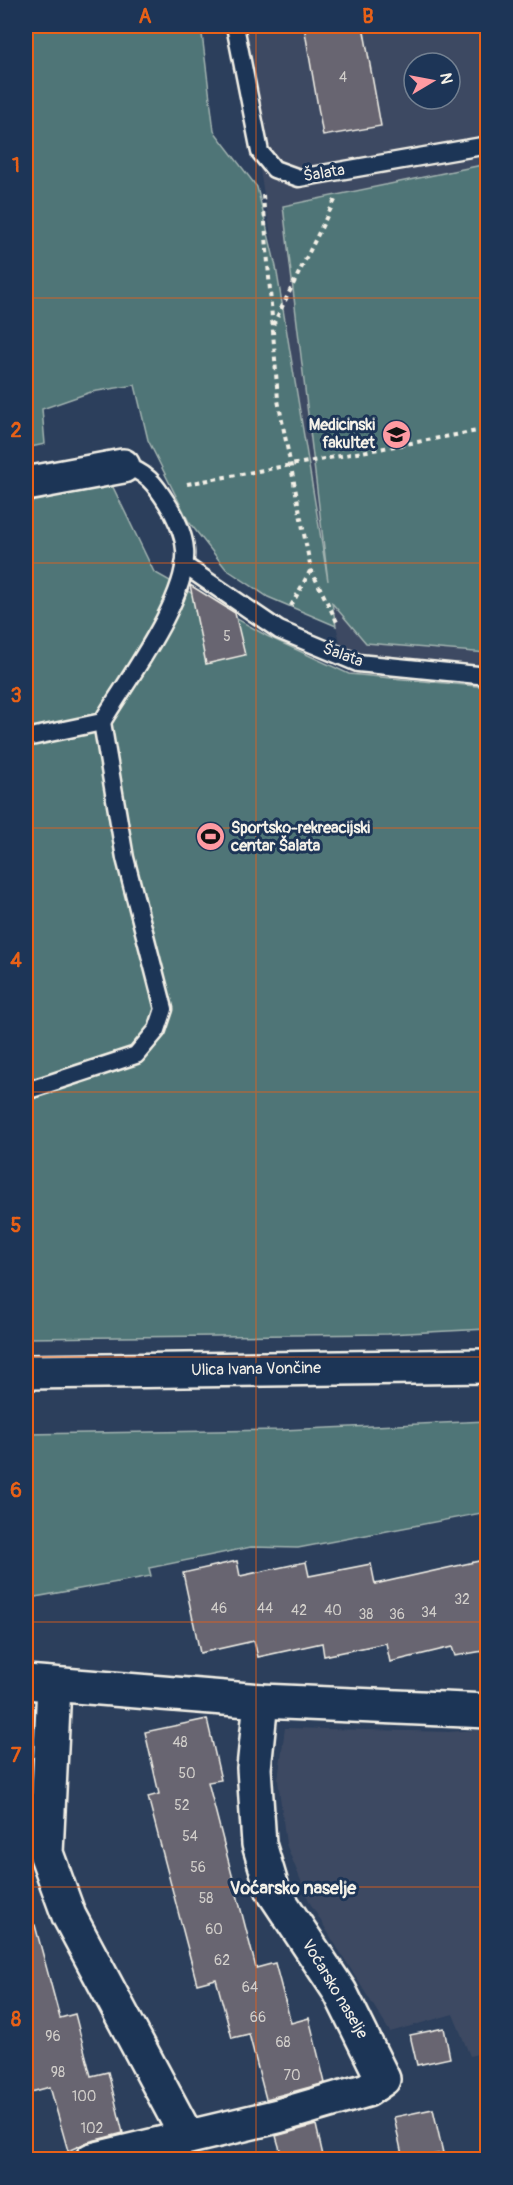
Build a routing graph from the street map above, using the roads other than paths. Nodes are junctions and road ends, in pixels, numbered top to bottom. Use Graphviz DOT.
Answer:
graph roads {
  1 [pos="235,26"];
  2 [pos="488,145"];
  3 [pos="123,466"];
  4 [pos="26,484"];
  5 [pos="184,565"];
  6 [pos="488,676"];
  7 [pos="102,722"];
  8 [pos="26,738"];
  9 [pos="26,1091"];
  10 [pos="488,1366"];
  11 [pos="26,1372"];
  12 [pos="40,1684"];
  13 [pos="261,1701"];
  14 [pos="488,1711"];
  15 [pos="187,2137"];
  16 [pos="92,2160"];
  1 -- 2 [label="lane, Šalata"];
  3 -- 4 [label="street"];
  3 -- 5 [label="lane"];
  5 -- 6 [label="lane, Šalata"];
  5 -- 7 [label="lane"];
  7 -- 8 [label="lane"];
  7 -- 9 [label="lane"];
  10 -- 11 [label="street, Ulica Ivana Vončine"];
  12 -- 13 [label="street"];
  12 -- 15 [label="street"];
  13 -- 14 [label="street"];
  13 -- 15 [label="street, Voćarsko naselje"];
  15 -- 16 [label="street, Voćarsko naselje"];
}
